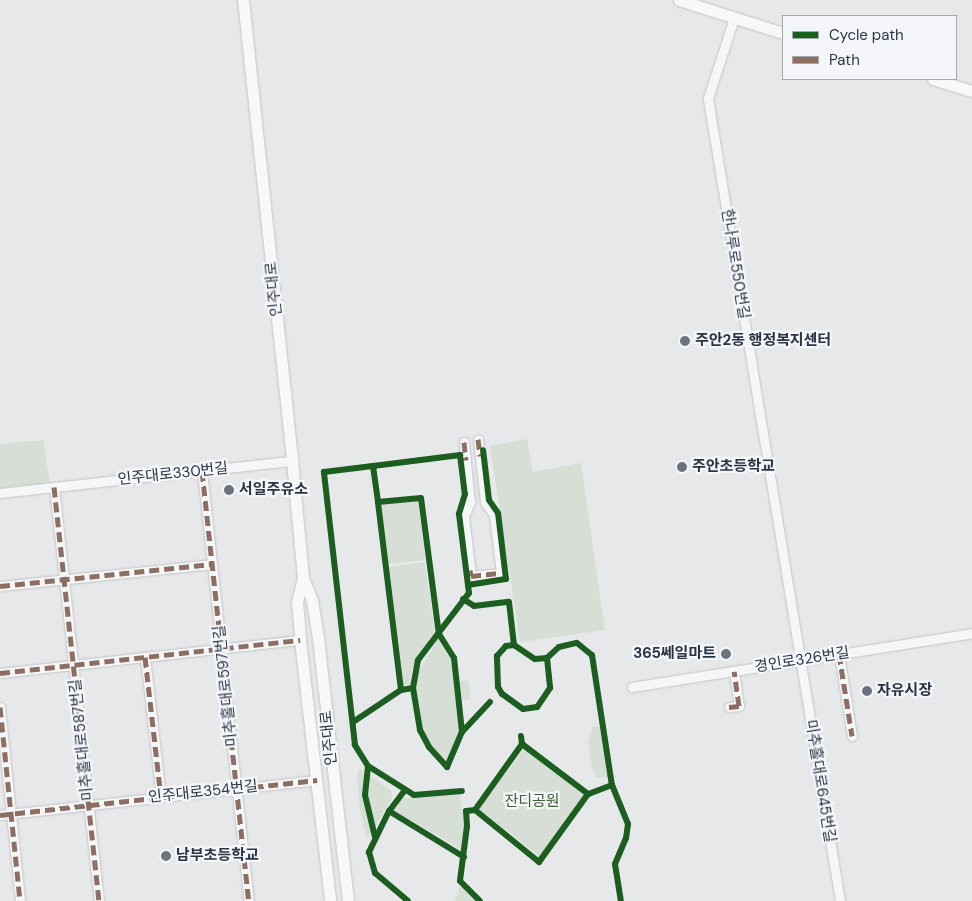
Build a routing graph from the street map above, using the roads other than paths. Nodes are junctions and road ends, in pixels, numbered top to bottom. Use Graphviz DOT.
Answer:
graph roads {
  1 [pos="243,0"];
  2 [pos="679,0"];
  3 [pos="734,18"];
  4 [pos="782,33"];
  5 [pos="936,80"];
  6 [pos="972,91"];
  7 [pos="478,439"];
  8 [pos="464,442"];
  9 [pos="292,461"];
  10 [pos="202,471"];
  11 [pos="54,487"];
  12 [pos="0,494"];
  13 [pos="212,564"];
  14 [pos="302,578"];
  15 [pos="64,580"];
  16 [pos="0,586"];
  17 [pos="972,633"];
  18 [pos="300,640"];
  19 [pos="221,648"];
  20 [pos="839,654"];
  21 [pos="145,657"];
  22 [pos="800,660"];
  23 [pos="73,665"];
  24 [pos="734,671"];
  25 [pos="0,673"];
  26 [pos="632,687"];
  27 [pos="0,707"];
  28 [pos="728,707"];
  29 [pos="852,736"];
  30 [pos="317,780"];
  31 [pos="237,789"];
  32 [pos="161,797"];
  33 [pos="88,805"];
  34 [pos="11,813"];
  35 [pos="0,815"];
  36 [pos="20,901"];
  37 [pos="99,901"];
  38 [pos="249,901"];
  39 [pos="330,901"];
  40 [pos="348,901"];
  41 [pos="840,901"];
  1 -- 9 [label="main road, 인주대로"];
  2 -- 3 [label="main road"];
  3 -- 4 [label="main road"];
  3 -- 22 [label="street, 한나루로550번길"];
  5 -- 6 [label="main road"];
  7 -- 8 [label="street"];
  9 -- 10 [label="street, 인주대로330번길"];
  9 -- 14 [label="main road, 인주대로"];
  10 -- 11 [label="street, 인주대로330번길"];
  10 -- 13 [label="street, 미추홀대로597번길"];
  11 -- 12 [label="street, 인주대로330번길"];
  11 -- 15 [label="street, 미추홀대로587번길"];
  13 -- 15 [label="street"];
  13 -- 19 [label="street, 미추홀대로597번길"];
  14 -- 18 [label="main road, 인주대로"];
  14 -- 40 [label="main road, 인주대로"];
  15 -- 16 [label="street"];
  15 -- 23 [label="street, 미추홀대로587번길"];
  17 -- 20 [label="street, 경인로326번길"];
  18 -- 19 [label="street"];
  18 -- 30 [label="main road, 인주대로"];
  19 -- 21 [label="street"];
  19 -- 31 [label="street, 미추홀대로597번길"];
  20 -- 22 [label="street, 경인로326번길"];
  20 -- 29 [label="street"];
  21 -- 23 [label="street"];
  21 -- 32 [label="street"];
  22 -- 24 [label="street, 경인로326번길"];
  22 -- 41 [label="street, 미추홀대로645번길"];
  23 -- 25 [label="street"];
  23 -- 33 [label="street, 미추홀대로587번길"];
  24 -- 26 [label="street, 경인로326번길"];
  24 -- 28 [label="street"];
  27 -- 34 [label="street"];
  30 -- 31 [label="street, 인주대로354번길"];
  30 -- 39 [label="main road, 인주대로"];
  31 -- 32 [label="street, 인주대로354번길"];
  31 -- 38 [label="street, 미추홀대로597번길"];
  32 -- 33 [label="street, 인주대로354번길"];
  33 -- 34 [label="street, 인주대로354번길"];
  33 -- 37 [label="street, 미추홀대로587번길"];
  34 -- 35 [label="street, 인주대로354번길"];
  34 -- 36 [label="street"];
}
